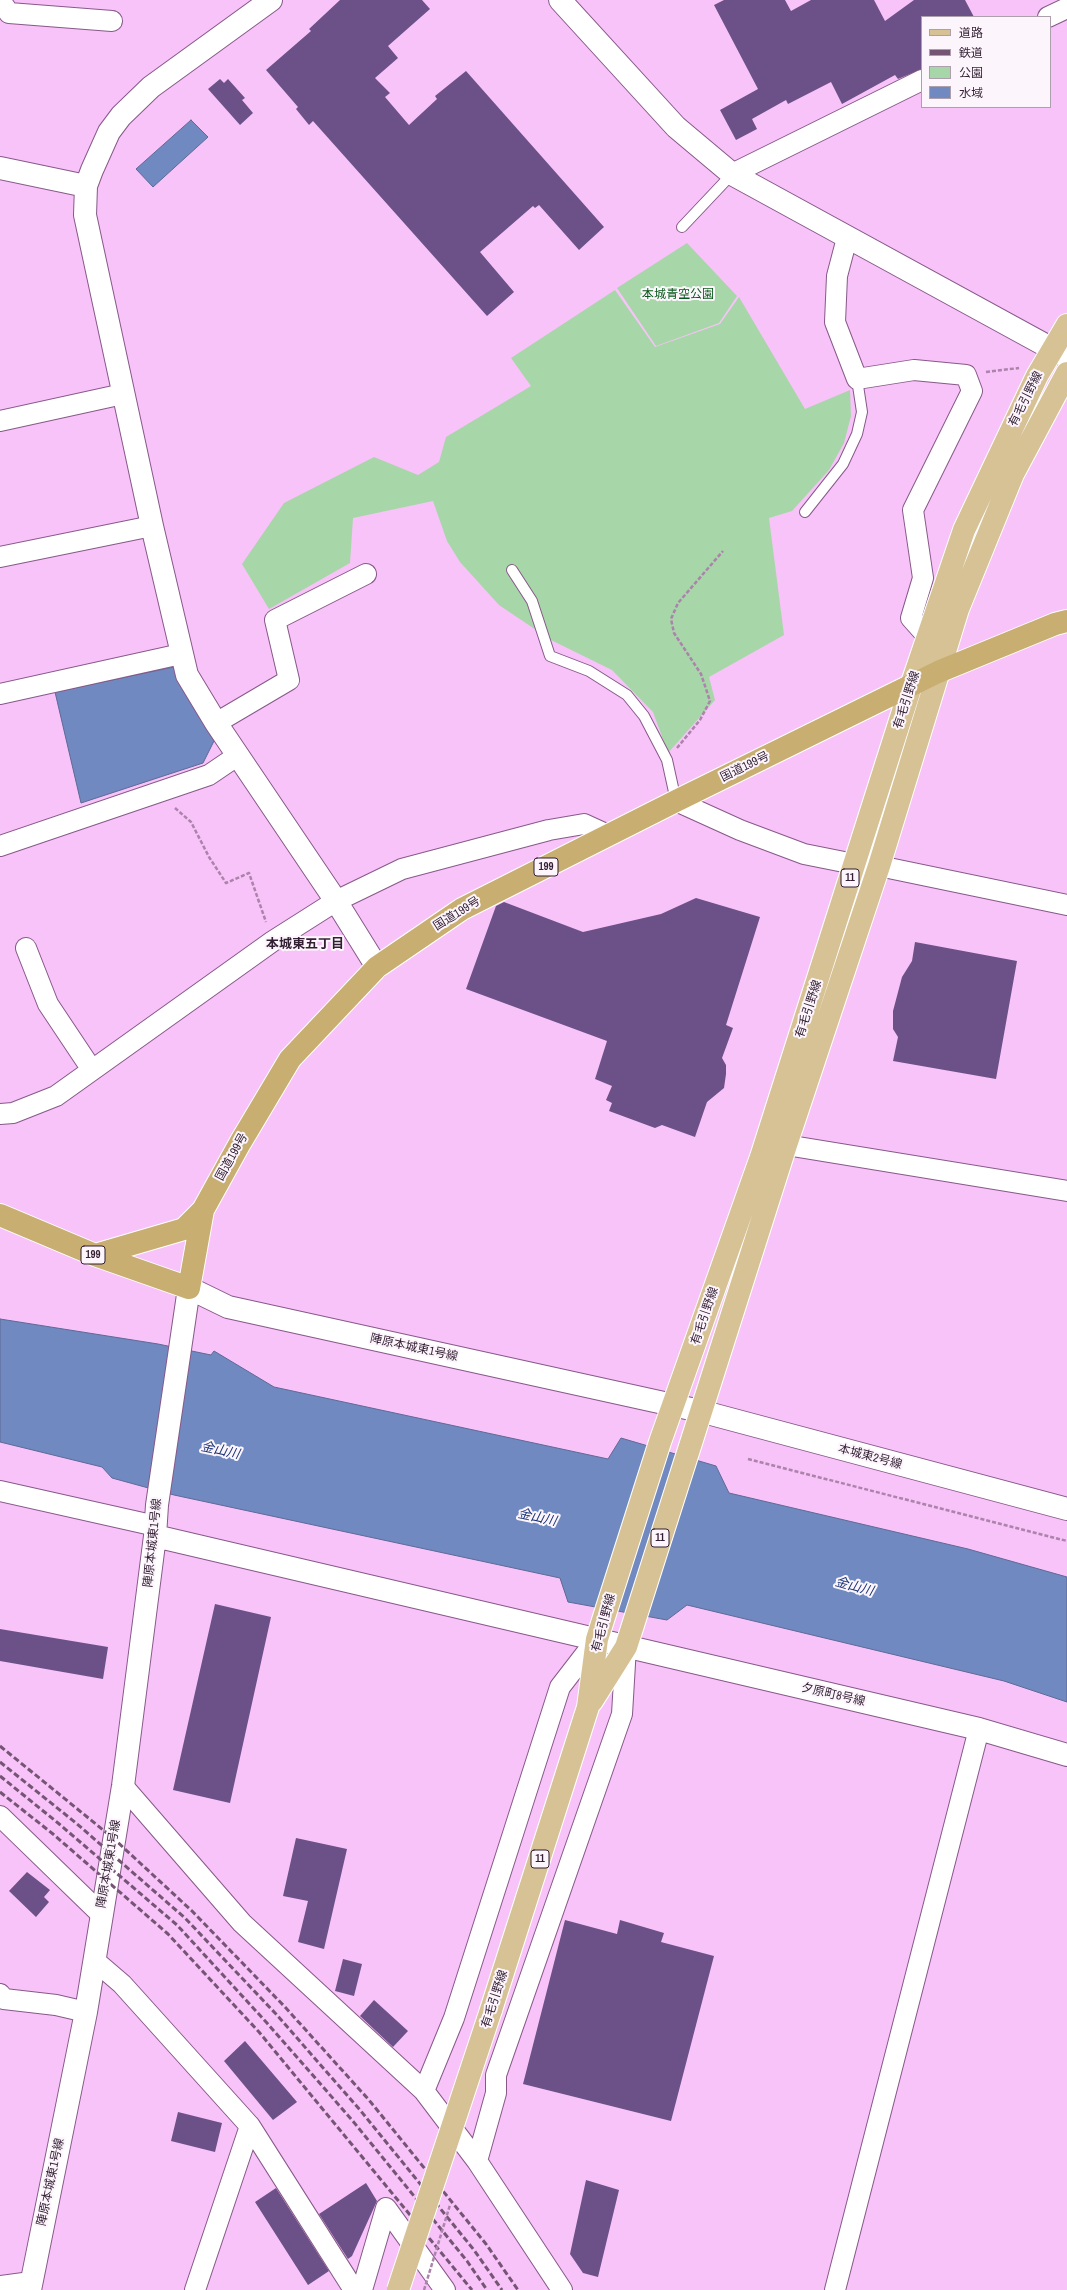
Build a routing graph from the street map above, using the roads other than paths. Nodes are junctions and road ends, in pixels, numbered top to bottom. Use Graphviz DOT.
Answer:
graph roads {
  1 [pos="0,0"];
  2 [pos="271,0"];
  3 [pos="560,0"];
  4 [pos="1067,8"];
  5 [pos="1050,16"];
  6 [pos="112,21"];
  7 [pos="921,80"];
  8 [pos="0,168"];
  9 [pos="732,174"];
  10 [pos="86,186"];
  11 [pos="682,227"];
  12 [pos="847,238"];
  13 [pos="1067,325"];
  14 [pos="1060,353"];
  15 [pos="1067,373"];
  16 [pos="857,379"];
  17 [pos="123,394"];
  18 [pos="0,421"];
  19 [pos="806,512"];
  20 [pos="152,526"];
  21 [pos="0,557"];
  22 [pos="512,570"];
  23 [pos="366,574"];
  24 [pos="1067,621"];
  25 [pos="928,637"];
  26 [pos="181,654"];
  27 [pos="938,672"];
  28 [pos="911,686"];
  29 [pos="0,694"];
  30 [pos="216,724"];
  31 [pos="237,756"];
  32 [pos="676,801"];
  33 [pos="608,835"];
  34 [pos="0,846"];
  35 [pos="854,864"];
  36 [pos="879,866"];
  37 [pos="336,901"];
  38 [pos="1067,904"];
  39 [pos="26,948"];
  40 [pos="377,967"];
  41 [pos="92,1070"];
  42 [pos="0,1114"];
  43 [pos="786,1145"];
  44 [pos="1067,1191"];
  45 [pos="203,1210"];
  46 [pos="0,1215"];
  47 [pos="95,1256"];
  48 [pos="189,1288"];
  49 [pos="674,1405"];
  50 [pos="700,1411"];
  51 [pos="0,1491"];
  52 [pos="1067,1509"];
  53 [pos="156,1523"];
  54 [pos="600,1629"];
  55 [pos="629,1637"];
  56 [pos="588,1707"];
  57 [pos="979,1729"];
  58 [pos="1067,1755"];
  59 [pos="124,1786"];
  60 [pos="0,1816"];
  61 [pos="101,1914"];
  62 [pos="94,1960"];
  63 [pos="1,2000"];
  64 [pos="86,2012"];
  65 [pos="424,2091"];
  66 [pos="250,2126"];
  67 [pos="477,2161"];
  68 [pos="0,2286"];
  69 [pos="30,2286"];
  70 [pos="435,2288"];
  71 [pos="195,2290"];
  72 [pos="354,2290"];
  73 [pos="362,2290"];
  74 [pos="398,2290"];
  75 [pos="562,2290"];
  76 [pos="835,2290"];
  1 -- 6 [label="street"];
  2 -- 10 [label="street"];
  3 -- 9 [label="street"];
  4 -- 5 [label="street"];
  7 -- 9 [label="street"];
  8 -- 10 [label="street"];
  9 -- 11 [label="lane"];
  9 -- 12 [label="street"];
  10 -- 17 [label="street"];
  12 -- 14 [label="street"];
  12 -- 16 [label="street"];
  13 -- 14 [label="main road, 有毛引野線 / 11"];
  14 -- 25 [label="main road, 有毛引野線 / 11"];
  15 -- 27 [label="main road, 有毛引野線 / 11"];
  16 -- 19 [label="lane"];
  16 -- 25 [label="street"];
  17 -- 18 [label="street"];
  17 -- 20 [label="street"];
  20 -- 21 [label="street"];
  20 -- 26 [label="street"];
  22 -- 32 [label="lane"];
  23 -- 30 [label="street"];
  24 -- 27 [label="highway, 国道199号 / 199"];
  25 -- 28 [label="main road, 有毛引野線 / 11"];
  26 -- 29 [label="street"];
  26 -- 30 [label="street"];
  27 -- 28 [label="highway, 国道199号 / 199"];
  27 -- 36 [label="main road, 有毛引野線 / 11"];
  28 -- 32 [label="highway, 国道199号 / 199"];
  28 -- 35 [label="main road, 有毛引野線 / 11"];
  30 -- 31 [label="street"];
  31 -- 34 [label="street"];
  31 -- 37 [label="street"];
  32 -- 33 [label="highway, 国道199号 / 199"];
  32 -- 35 [label="street"];
  33 -- 37 [label="street"];
  33 -- 40 [label="highway, 国道199号 / 199"];
  35 -- 36 [label="street"];
  35 -- 49 [label="main road, 有毛引野線 / 11"];
  36 -- 38 [label="street"];
  36 -- 43 [label="main road, 有毛引野線 / 11"];
  37 -- 40 [label="street"];
  37 -- 41 [label="street"];
  39 -- 41 [label="street"];
  40 -- 45 [label="highway, 国道199号 / 199"];
  41 -- 42 [label="street"];
  43 -- 44 [label="street"];
  43 -- 50 [label="main road, 有毛引野線 / 11"];
  45 -- 47 [label="highway, 199"];
  45 -- 48 [label="highway, 国道199号 / 199"];
  46 -- 47 [label="highway, 199"];
  47 -- 48 [label="highway, 199"];
  48 -- 49 [label="street, 陣原本城東1号線"];
  48 -- 53 [label="street, 陣原本城東1号線"];
  49 -- 50 [label="street, 本城東2号線"];
  49 -- 54 [label="main road, 有毛引野線 / 11"];
  50 -- 52 [label="street, 本城東2号線"];
  50 -- 55 [label="main road, 有毛引野線 / 11"];
  51 -- 53 [label="street"];
  53 -- 54 [label="street, 夕原町8号線"];
  53 -- 59 [label="street, 陣原本城東1号線"];
  54 -- 55 [label="street, 夕原町8号線"];
  54 -- 56 [label="main road, 有毛引野線 / 11"];
  54 -- 65 [label="street"];
  55 -- 56 [label="main road, 有毛引野線 / 11"];
  55 -- 57 [label="street, 夕原町8号線"];
  55 -- 67 [label="street"];
  56 -- 74 [label="main road, 有毛引野線 / 11, bridge"];
  57 -- 58 [label="street, 夕原町8号線"];
  57 -- 76 [label="street"];
  59 -- 61 [label="street, 陣原本城東1号線"];
  59 -- 65 [label="street"];
  60 -- 61 [label="street"];
  61 -- 62 [label="street, 陣原本城東1号線"];
  62 -- 64 [label="street, 陣原本城東1号線"];
  62 -- 66 [label="street"];
  63 -- 64 [label="street"];
  64 -- 69 [label="street, 陣原本城東1号線"];
  65 -- 67 [label="street"];
  66 -- 71 [label="street"];
  66 -- 72 [label="street"];
  67 -- 75 [label="street"];
  68 -- 69 [label="street"];
  70 -- 73 [label="street"];
}
